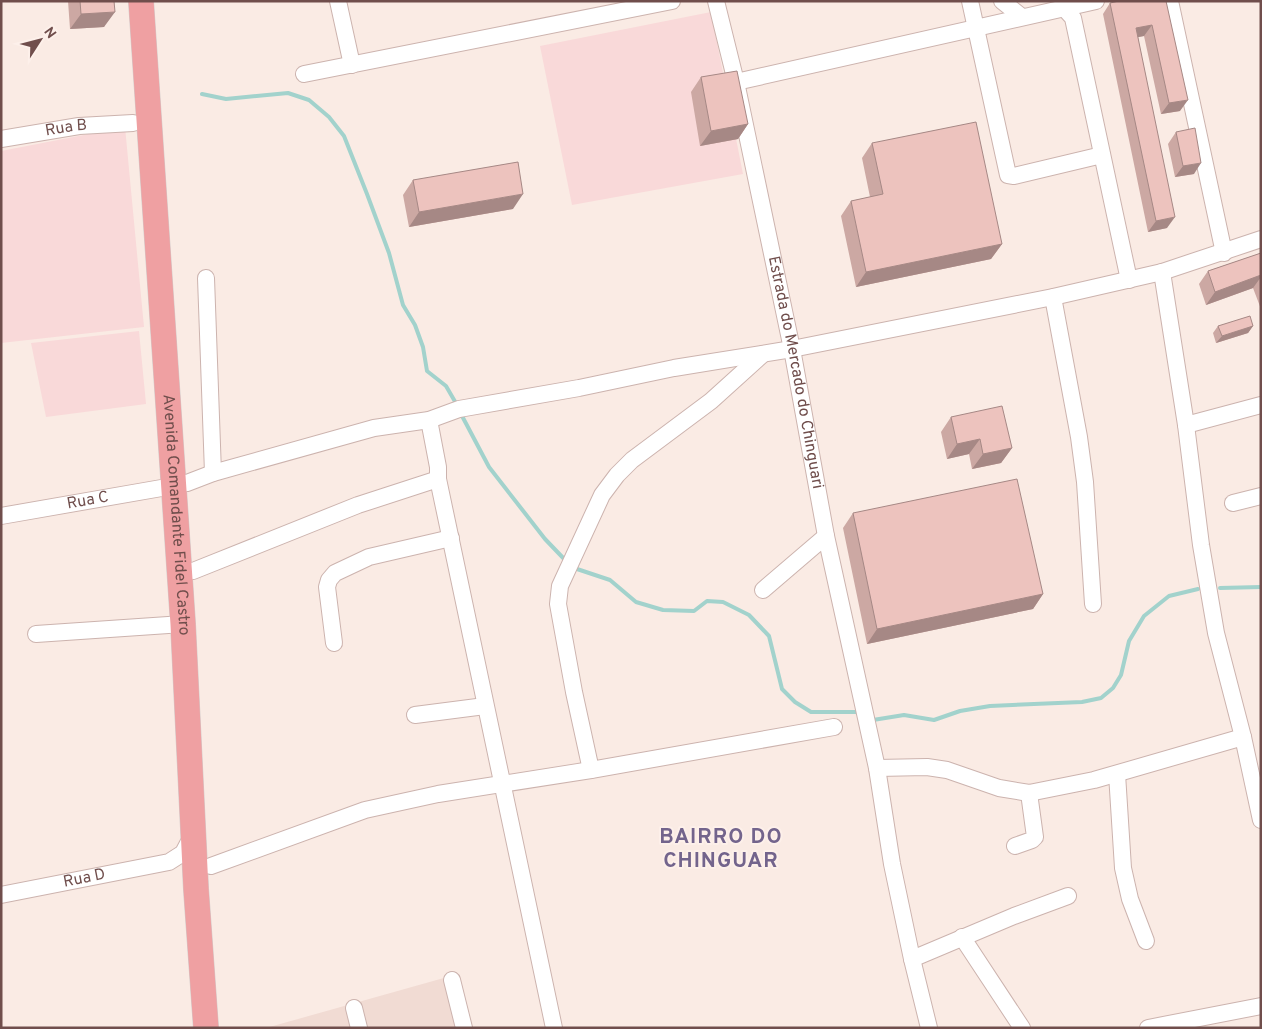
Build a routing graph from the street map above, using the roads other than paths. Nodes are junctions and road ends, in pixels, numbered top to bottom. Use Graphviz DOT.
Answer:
graph roads {
  1 [pos="141,1"];
  2 [pos="157,1"];
  3 [pos="338,1"];
  4 [pos="672,1"];
  5 [pos="716,1"];
  6 [pos="970,1"];
  7 [pos="1002,1"];
  8 [pos="1096,1"];
  9 [pos="1170,1"];
  10 [pos="1071,7"];
  11 [pos="1022,17"];
  12 [pos="975,28"];
  13 [pos="352,65"];
  14 [pos="304,74"];
  15 [pos="736,82"];
  16 [pos="133,123"];
  17 [pos="1,139"];
  18 [pos="1102,154"];
  19 [pos="1261,239"];
  20 [pos="1224,252"];
  21 [pos="1162,272"];
  22 [pos="206,278"];
  23 [pos="1129,280"];
  24 [pos="1053,297"];
  25 [pos="792,348"];
  26 [pos="763,354"];
  27 [pos="1261,405"];
  28 [pos="429,420"];
  29 [pos="1186,425"];
  30 [pos="214,473"];
  31 [pos="438,478"];
  32 [pos="180,485"];
  33 [pos="1261,496"];
  34 [pos="1233,504"];
  35 [pos="1,516"];
  36 [pos="826,536"];
  37 [pos="451,538"];
  38 [pos="193,571"];
  39 [pos="763,590"];
  40 [pos="1093,604"];
  41 [pos="183,624"];
  42 [pos="36,634"];
  43 [pos="334,643"];
  44 [pos="485,706"];
  45 [pos="415,715"];
  46 [pos="834,727"];
  47 [pos="1243,737"];
  48 [pos="877,768"];
  49 [pos="591,770"];
  50 [pos="1117,774"];
  51 [pos="502,785"];
  52 [pos="1029,793"];
  53 [pos="1261,820"];
  54 [pos="194,831"];
  55 [pos="1015,846"];
  56 [pos="168,863"];
  57 [pos="211,866"];
  58 [pos="196,889"];
  59 [pos="1,895"];
  60 [pos="1068,896"];
  61 [pos="962,937"];
  62 [pos="1146,941"];
  63 [pos="912,959"];
  64 [pos="452,980"];
  65 [pos="1261,1006"];
  66 [pos="354,1008"];
  67 [pos="206,1028"];
  68 [pos="222,1028"];
  69 [pos="360,1028"];
  70 [pos="464,1028"];
  71 [pos="554,1028"];
  72 [pos="929,1028"];
  73 [pos="1022,1028"];
  74 [pos="1148,1028"];
  1 -- 32 [label="highway, Avenida Comandante Fidel Castro"];
  2 -- 32 [label="highway, Avenida Comandante Fidel Castro"];
  3 -- 13 [label="street"];
  4 -- 13 [label="street"];
  5 -- 15 [label="street, Estrada do Mercado do Chinguari"];
  6 -- 12 [label="street"];
  7 -- 11 [label="street"];
  8 -- 10 [label="street"];
  9 -- 20 [label="street"];
  10 -- 11 [label="street"];
  10 -- 18 [label="street"];
  11 -- 12 [label="street"];
  12 -- 15 [label="street"];
  12 -- 18 [label="street"];
  13 -- 14 [label="street"];
  15 -- 25 [label="street, Estrada do Mercado do Chinguari"];
  16 -- 17 [label="street, Rua B"];
  18 -- 23 [label="street"];
  19 -- 20 [label="street, Rua C"];
  20 -- 21 [label="street, Rua C"];
  21 -- 23 [label="street, Rua C"];
  21 -- 29 [label="street"];
  22 -- 30 [label="street"];
  23 -- 24 [label="street, Rua C"];
  24 -- 25 [label="street, Rua C"];
  24 -- 40 [label="street"];
  25 -- 26 [label="street, Rua C"];
  25 -- 36 [label="street, Estrada do Mercado do Chinguari"];
  26 -- 28 [label="street, Rua C"];
  26 -- 49 [label="street"];
  27 -- 29 [label="street"];
  28 -- 30 [label="street, Rua C"];
  28 -- 31 [label="street"];
  29 -- 47 [label="street"];
  30 -- 32 [label="street, Rua C"];
  31 -- 37 [label="street"];
  31 -- 38 [label="street"];
  32 -- 35 [label="street, Rua C"];
  32 -- 38 [label="highway, Avenida Comandante Fidel Castro"];
  32 -- 41 [label="highway, Avenida Comandante Fidel Castro"];
  33 -- 34 [label="street"];
  36 -- 39 [label="street"];
  36 -- 48 [label="street, Estrada do Mercado do Chinguari"];
  37 -- 43 [label="street"];
  37 -- 44 [label="street"];
  38 -- 57 [label="highway, Avenida Comandante Fidel Castro"];
  41 -- 42 [label="street"];
  41 -- 54 [label="highway, Avenida Comandante Fidel Castro"];
  44 -- 45 [label="street"];
  44 -- 51 [label="street"];
  46 -- 49 [label="street"];
  47 -- 50 [label="street"];
  47 -- 53 [label="street"];
  48 -- 52 [label="street"];
  48 -- 63 [label="street, Estrada do Mercado do Chinguari"];
  49 -- 51 [label="street"];
  50 -- 52 [label="street"];
  50 -- 62 [label="street"];
  51 -- 57 [label="street"];
  51 -- 71 [label="street"];
  52 -- 55 [label="street"];
  54 -- 56 [label="street, Rua D"];
  54 -- 58 [label="highway, Avenida Comandante Fidel Castro"];
  56 -- 58 [label="street"];
  56 -- 59 [label="street, Rua D"];
  57 -- 68 [label="highway, Avenida Comandante Fidel Castro"];
  58 -- 67 [label="highway, Avenida Comandante Fidel Castro"];
  60 -- 61 [label="street"];
  61 -- 63 [label="street"];
  61 -- 73 [label="street"];
  63 -- 72 [label="street, Estrada do Mercado do Chinguari"];
  64 -- 70 [label="street"];
  65 -- 74 [label="street"];
  66 -- 69 [label="street"];
}
